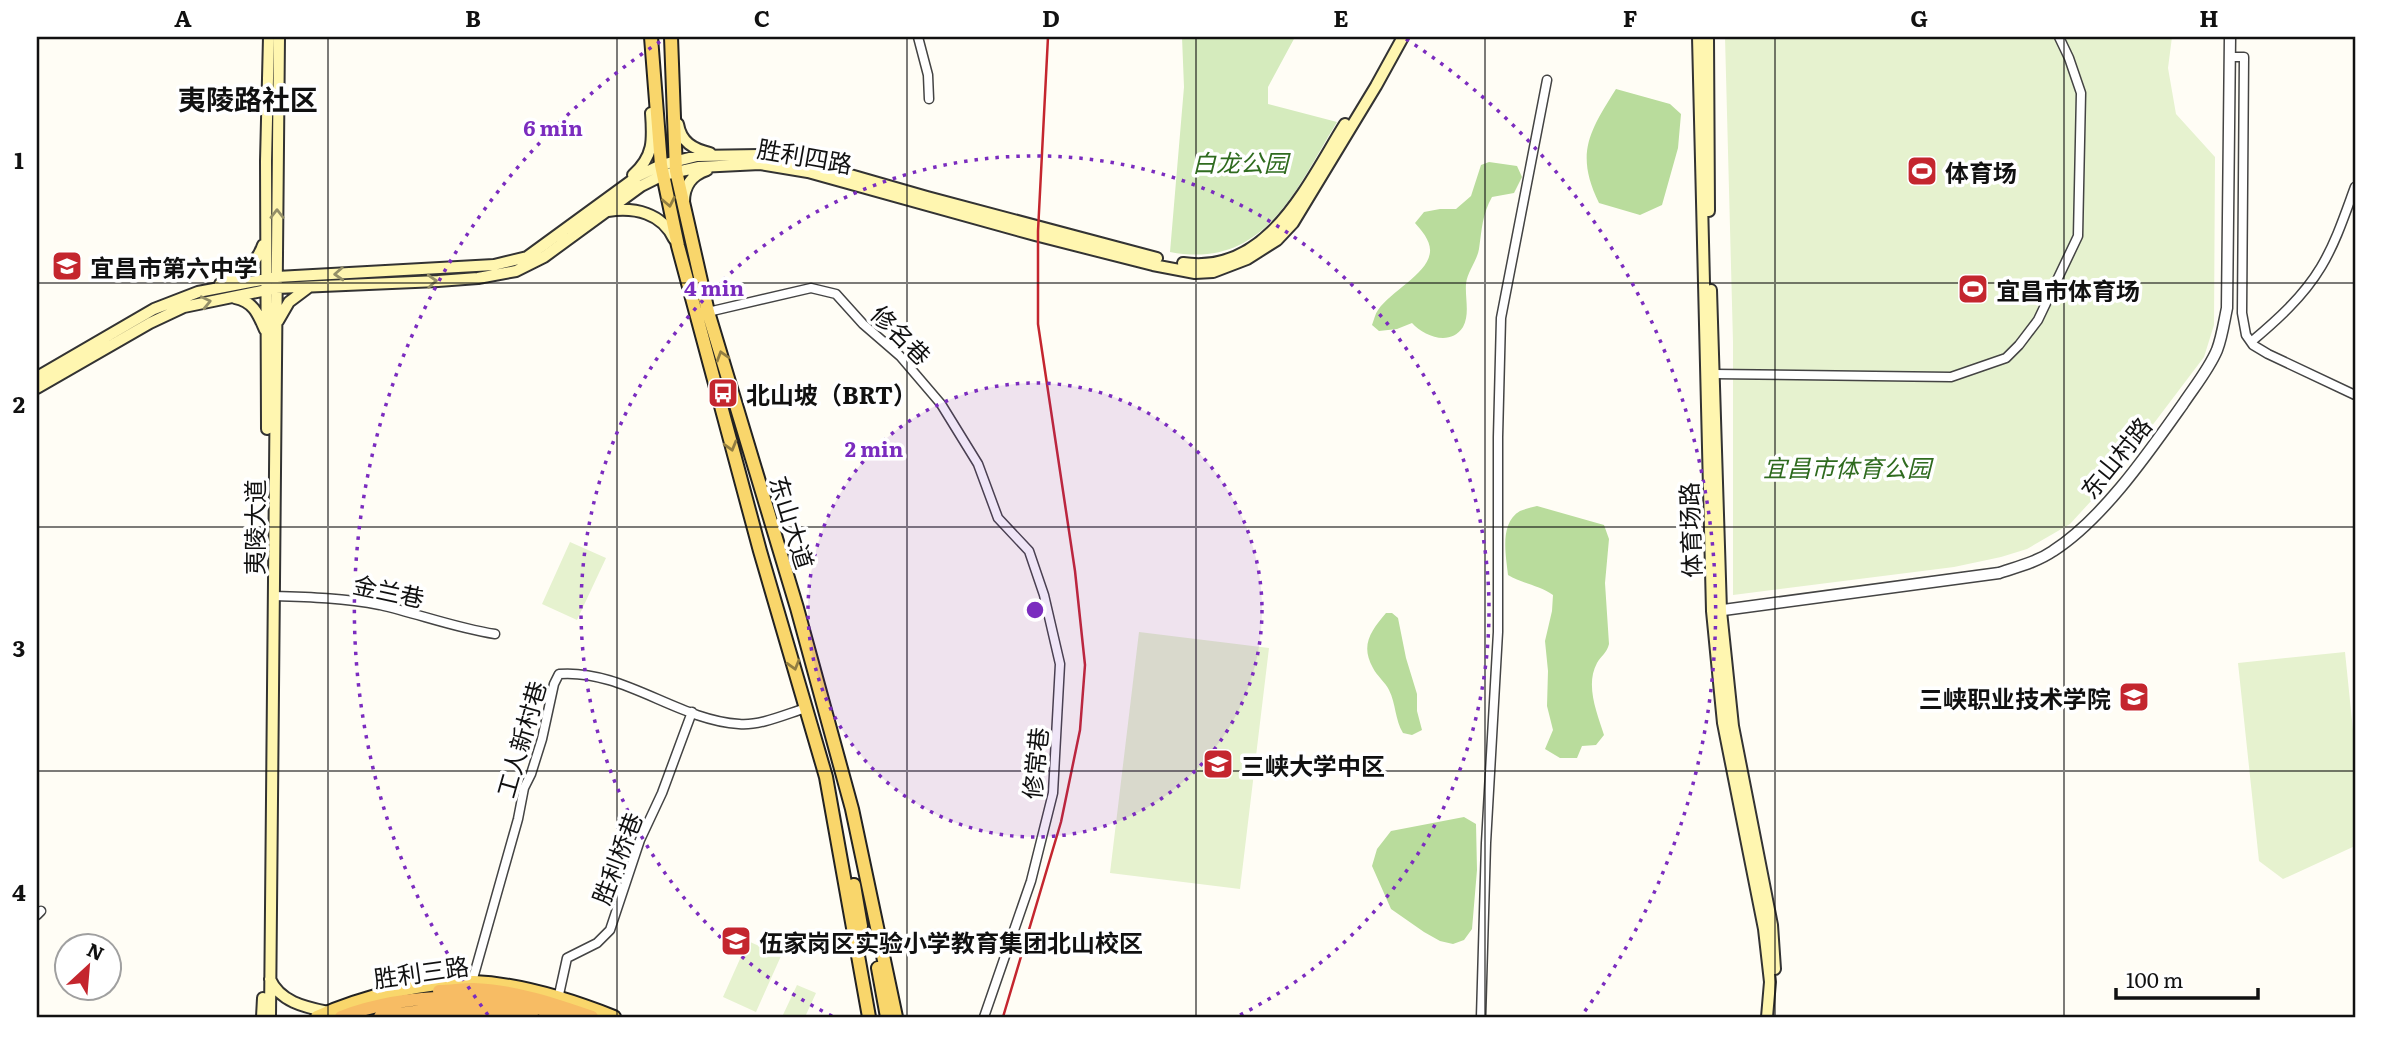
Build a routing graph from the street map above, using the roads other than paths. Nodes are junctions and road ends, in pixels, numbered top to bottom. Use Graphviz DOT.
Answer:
graph roads {
  1 [pos="269,37"];
  2 [pos="279,37"];
  3 [pos="652,37"];
  4 [pos="671,37"];
  5 [pos="918,37"];
  6 [pos="1395,37"];
  7 [pos="1403,37"];
  8 [pos="1698,37"];
  9 [pos="1708,37"];
  10 [pos="2059,37"];
  11 [pos="2230,37"];
  12 [pos="2230,57"];
  13 [pos="652,65"];
  14 [pos="672,78"];
  15 [pos="1547,80"];
  16 [pos="929,99"];
  17 [pos="720,161"];
  18 [pos="669,168"];
  19 [pos="2355,187"];
  20 [pos="608,198"];
  21 [pos="684,204"];
  22 [pos="605,212"];
  23 [pos="266,232"];
  24 [pos="678,246"];
  25 [pos="277,247"];
  26 [pos="310,281"];
  27 [pos="272,284"];
  28 [pos="204,291"];
  29 [pos="229,297"];
  30 [pos="708,312"];
  31 [pos="271,332"];
  32 [pos="2251,342"];
  33 [pos="1714,374"];
  34 [pos="37,377"];
  35 [pos="37,388"];
  36 [pos="2355,395"];
  37 [pos="998,518"];
  38 [pos="273,596"];
  39 [pos="1717,611"];
  40 [pos="495,634"];
  41 [pos="806,708"];
  42 [pos="692,712"];
  43 [pos="842,775"];
  44 [pos="827,777"];
  45 [pos="270,979"];
  46 [pos="472,982"];
  47 [pos="558,999"];
  48 [pos="388,1003"];
  49 [pos="453,1004"];
  50 [pos="323,1014"];
  51 [pos="260,1017"];
  52 [pos="270,1017"];
  53 [pos="341,1017"];
  54 [pos="380,1017"];
  55 [pos="536,1017"];
  56 [pos="569,1017"];
  57 [pos="592,1017"];
  58 [pos="614,1017"];
  59 [pos="869,1017"];
  60 [pos="877,1017"];
  61 [pos="887,1017"];
  62 [pos="896,1017"];
  63 [pos="984,1017"];
  64 [pos="1481,1017"];
  65 [pos="1767,1017"];
  66 [pos="1774,1017"];
  1 -- 23 [label="main road, 夷陵大道"];
  25 -- 2 [label="main road, 夷陵大道, one-way"];
  3 -- 13 [label="main road, 东山大道"];
  4 -- 14 [label="main road, 东山大道"];
  5 -- 16 [label="street"];
  6 -- 17 [label="main road, 胜利四路"];
  7 -- 17 [label="main road, 胜利四路"];
  8 -- 39 [label="main road, 体育场路"];
  9 -- 33 [label="main road, 体育场路"];
  10 -- 33 [label="street"];
  11 -- 12 [label="street, 东山村路"];
  12 -- 32 [label="street"];
  12 -- 39 [label="street, 东山村路"];
  13 -- 18 [label="main road, 东山大道"];
  13 -- 20 [label="main road"];
  14 -- 17 [label="main road"];
  14 -- 18 [label="main road, 东山大道"];
  15 -- 64 [label="street"];
  17 -- 18 [label="main road, 胜利四路"];
  17 -- 21 [label="main road"];
  18 -- 20 [label="main road, 胜利四路"];
  18 -- 21 [label="main road, 东山大道"];
  18 -- 22 [label="main road, 胜利四路"];
  18 -- 24 [label="main road, 东山大道, one-way"];
  19 -- 32 [label="street"];
  20 -- 26 [label="main road, 胜利四路, one-way"];
  21 -- 30 [label="main road, 东山大道"];
  22 -- 24 [label="main road"];
  26 -- 22 [label="main road, 胜利四路, one-way"];
  23 -- 27 [label="main road, 夷陵大道"];
  23 -- 28 [label="main road"];
  24 -- 41 [label="main road, 东山大道, one-way"];
  25 -- 26 [label="main road"];
  25 -- 27 [label="main road, 夷陵大道"];
  26 -- 27 [label="main road, 胜利四路"];
  26 -- 31 [label="main road"];
  27 -- 28 [label="main road, 胜利四路"];
  27 -- 29 [label="main road, 胜利四路"];
  27 -- 31 [label="main road, 夷陵大道"];
  28 -- 34 [label="main road, 胜利四路"];
  29 -- 31 [label="main road"];
  35 -- 29 [label="main road, 胜利四路, one-way"];
  30 -- 37 [label="street, 修名巷"];
  43 -- 30 [label="main road, 东山大道, one-way"];
  31 -- 38 [label="main road, 夷陵大道"];
  31 -- 51 [label="main road, 夷陵大道"];
  32 -- 36 [label="street"];
  33 -- 39 [label="main road, 体育场路"];
  37 -- 63 [label="street, 修常巷"];
  38 -- 40 [label="street, 金兰巷"];
  38 -- 45 [label="main road, 夷陵大道"];
  39 -- 65 [label="main road, 体育场路"];
  39 -- 66 [label="main road, 体育场路"];
  41 -- 42 [label="street, 工人新村巷"];
  41 -- 44 [label="main road, 东山大道"];
  42 -- 46 [label="street, 工人新村巷"];
  42 -- 47 [label="street, 胜利桥巷"];
  43 -- 61 [label="main road"];
  43 -- 62 [label="main road, 东山大道"];
  44 -- 59 [label="main road, 东山大道"];
  44 -- 60 [label="main road"];
  45 -- 50 [label="main road"];
  45 -- 52 [label="main road, 夷陵大道"];
  46 -- 47 [label="main road, 胜利三路"];
  46 -- 50 [label="main road, 胜利三路"];
  47 -- 58 [label="main road, 胜利三路"];
  48 -- 49 [label="highway"];
  48 -- 53 [label="highway"];
  48 -- 57 [label="highway"];
  49 -- 54 [label="highway"];
  49 -- 55 [label="highway"];
  49 -- 56 [label="highway"];
}
